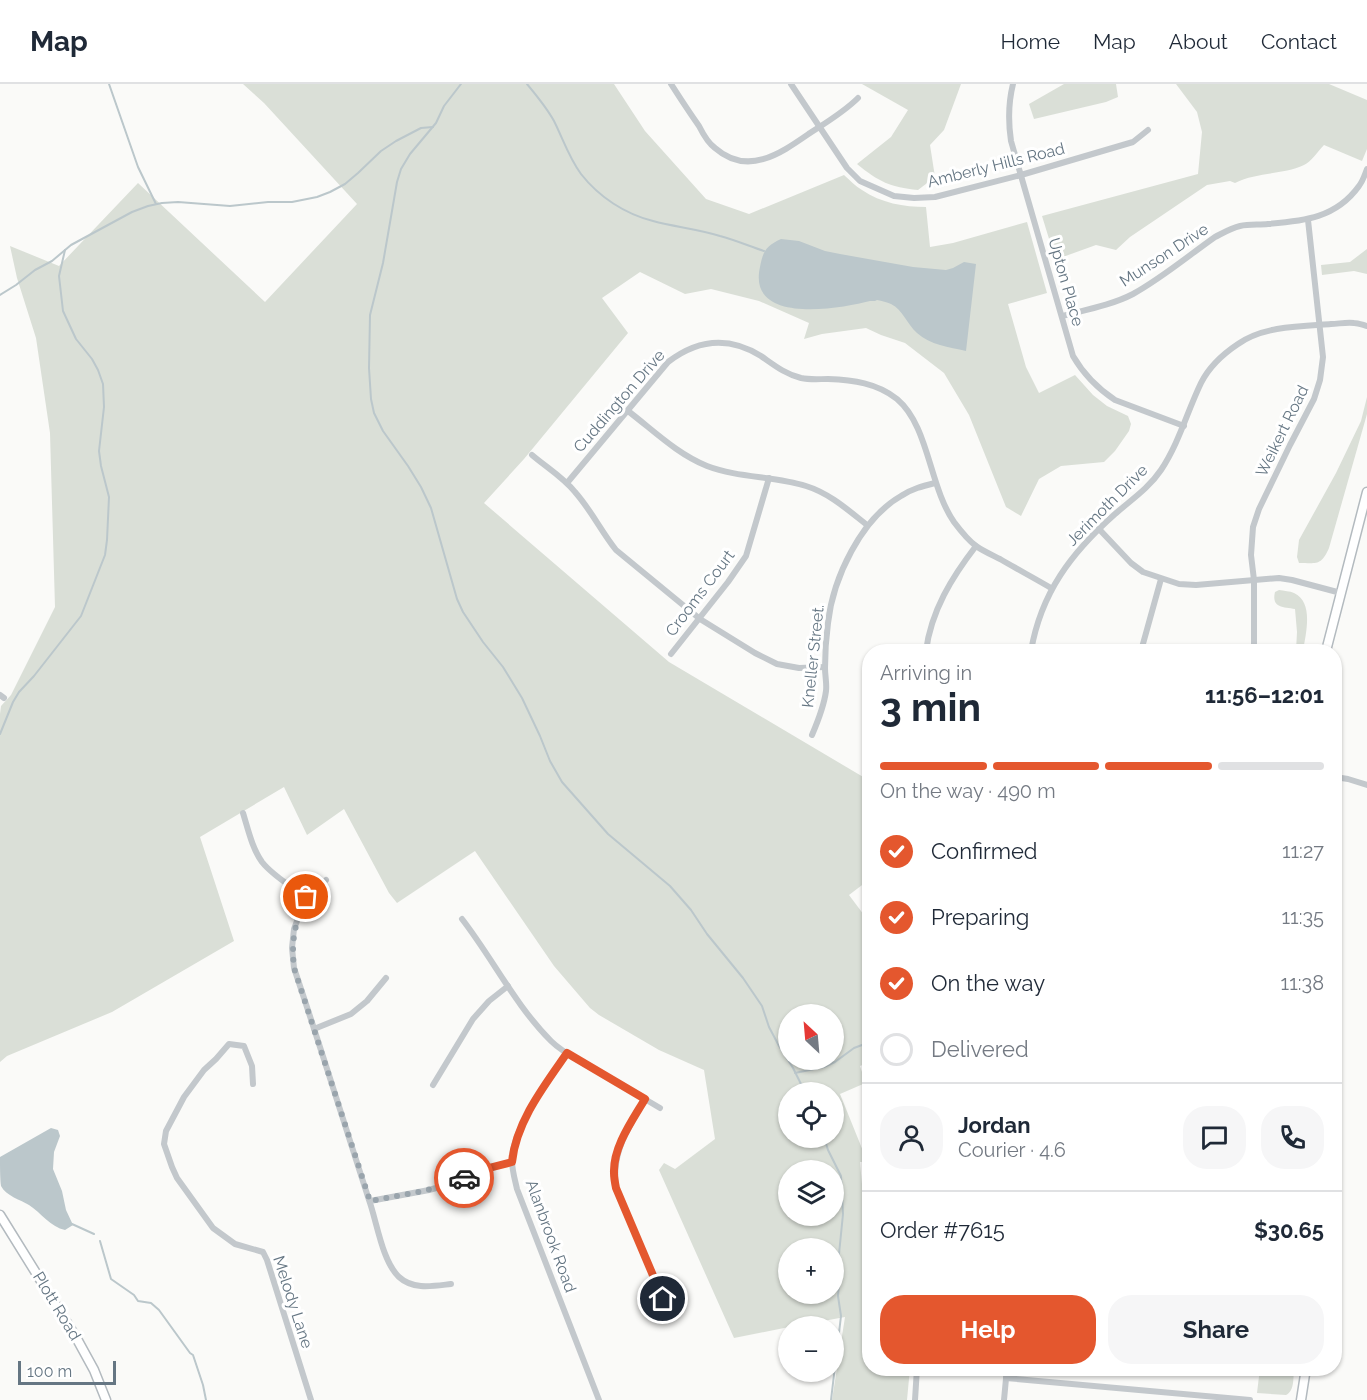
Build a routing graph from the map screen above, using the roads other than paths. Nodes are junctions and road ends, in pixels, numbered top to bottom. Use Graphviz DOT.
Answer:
graph roads {
  1 [pos="671,84"];
  2 [pos="790,84"];
  3 [pos="1013,84"];
  4 [pos="858,98"];
  5 [pos="819,128"];
  6 [pos="1148,130"];
  7 [pos="1367,169"];
  8 [pos="1021,175"];
  9 [pos="1308,220"];
  10 [pos="1062,316"];
  11 [pos="1319,325"];
  12 [pos="1367,326"];
  13 [pos="628,411"];
  14 [pos="1184,426"];
  15 [pos="532,455"];
  16 [pos="769,478"];
  17 [pos="567,483"];
  18 [pos="935,483"];
  19 [pos="1367,492"];
  20 [pos="867,525"];
  21 [pos="1099,529"];
  22 [pos="976,546"];
  23 [pos="1161,579"];
  24 [pos="1254,580"];
  25 [pos="1051,588"];
  26 [pos="1341,593"];
  27 [pos="699,619"];
  28 [pos="928,644"];
  29 [pos="1032,644"];
  30 [pos="1143,644"];
  31 [pos="1254,644"];
  32 [pos="1328,644"];
  33 [pos="671,654"];
  34 [pos="825,667"];
  35 [pos="812,735"];
  36 [pos="1342,778"];
  37 [pos="1367,784"];
  38 [pos="243,813"];
  39 [pos="326,880"];
  40 [pos="306,897"];
  41 [pos="462,919"];
  42 [pos="386,978"];
  43 [pos="508,986"];
  44 [pos="314,1029"];
  45 [pos="567,1053"];
  46 [pos="254,1084"];
  47 [pos="433,1085"];
  48 [pos="645,1099"];
  49 [pos="660,1108"];
  50 [pos="512,1162"];
  51 [pos="370,1201"];
  52 [pos="0,1215"];
  53 [pos="451,1284"];
  54 [pos="663,1299"];
  55 [pos="916,1376"];
  56 [pos="1305,1376"];
  57 [pos="1006,1378"];
  58 [pos="1223,1399"];
  59 [pos="106,1400"];
  60 [pos="311,1400"];
  61 [pos="599,1400"];
  62 [pos="915,1400"];
  63 [pos="1004,1400"];
  64 [pos="1250,1400"];
  65 [pos="1301,1400"];
  1 -- 5 [label="street"];
  2 -- 5 [label="street, Amberly Hills Road"];
  3 -- 8 [label="street, Upton Place"];
  4 -- 5 [label="street"];
  5 -- 8 [label="street, Amberly Hills Road"];
  6 -- 8 [label="street, Amberly Hills Road"];
  7 -- 9 [label="street, Munson Drive"];
  8 -- 10 [label="street, Upton Place"];
  9 -- 10 [label="street, Munson Drive"];
  9 -- 11 [label="street, Weikert Road"];
  10 -- 14 [label="street, Upton Place"];
  11 -- 12 [label="street, Jerimoth Drive"];
  11 -- 14 [label="street, Jerimoth Drive"];
  11 -- 24 [label="street, Weikert Road"];
  13 -- 16 [label="street"];
  13 -- 17 [label="street, Cuddington Drive"];
  13 -- 18 [label="street, Cuddington Drive"];
  14 -- 21 [label="street, Jerimoth Drive"];
  15 -- 17 [label="street"];
  16 -- 20 [label="street"];
  16 -- 27 [label="street, Crooms Court"];
  17 -- 27 [label="street"];
  18 -- 20 [label="street, Kneller Street."];
  18 -- 22 [label="street, Cuddington Drive"];
  19 -- 26 [label="street"];
  20 -- 34 [label="street, Kneller Street."];
  21 -- 23 [label="street"];
  21 -- 25 [label="street, Jerimoth Drive"];
  22 -- 25 [label="street, Cuddington Drive"];
  22 -- 28 [label="street"];
  23 -- 24 [label="street"];
  23 -- 30 [label="street"];
  24 -- 26 [label="street"];
  24 -- 31 [label="street, Weikert Road"];
  25 -- 29 [label="street, Jerimoth Drive"];
  26 -- 32 [label="street"];
  27 -- 33 [label="street, Crooms Court"];
  27 -- 34 [label="street"];
  34 -- 35 [label="street, Kneller Street."];
  36 -- 37 [label="street"];
  38 -- 40 [label="street"];
  39 -- 40 [label="street"];
  40 -- 44 [label="street"];
  41 -- 43 [label="street"];
  42 -- 44 [label="street"];
  43 -- 45 [label="street"];
  43 -- 47 [label="street"];
  44 -- 51 [label="street"];
  45 -- 48 [label="street"];
  45 -- 50 [label="street, Alanbrook Road"];
  46 -- 60 [label="street, Melody Lane"];
  48 -- 49 [label="street"];
  48 -- 54 [label="street"];
  50 -- 51 [label="street"];
  50 -- 61 [label="street, Alanbrook Road"];
  51 -- 53 [label="street"];
  52 -- 59 [label="street, Plott Road"];
  55 -- 62 [label="street"];
  56 -- 65 [label="street"];
  57 -- 58 [label="street"];
  57 -- 63 [label="street"];
  58 -- 64 [label="street"];
}
